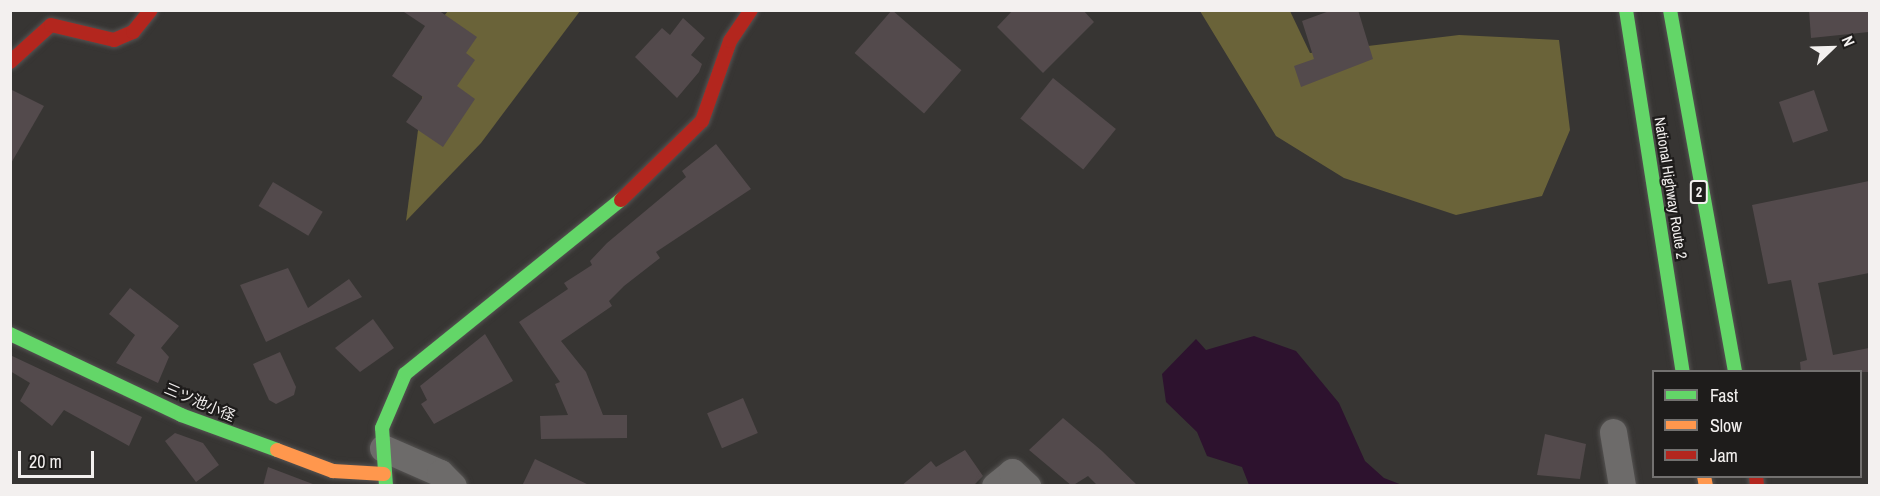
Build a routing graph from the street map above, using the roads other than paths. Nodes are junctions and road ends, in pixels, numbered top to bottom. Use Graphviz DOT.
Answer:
graph roads {
  1 [pos="151,10"];
  2 [pos="752,10"];
  3 [pos="1626,10"];
  4 [pos="1670,10"];
  5 [pos="10,62"];
  6 [pos="10,334"];
  7 [pos="1683,370"];
  8 [pos="1735,370"];
  9 [pos="1613,432"];
  10 [pos="385,469"];
  11 [pos="453,486"];
  12 [pos="995,486"];
  13 [pos="1027,486"];
  14 [pos="1622,486"];
  1 -- 5 [label="main road"];
  2 -- 10 [label="main road"];
  3 -- 7 [label="main road, National Highway Route 2"];
  4 -- 8 [label="main road, National Highway Route 2 / 2"];
  6 -- 10 [label="main road, 三ツ池小径"];
  9 -- 14 [label="street"];
  10 -- 11 [label="street"];
  12 -- 13 [label="street"];
}
